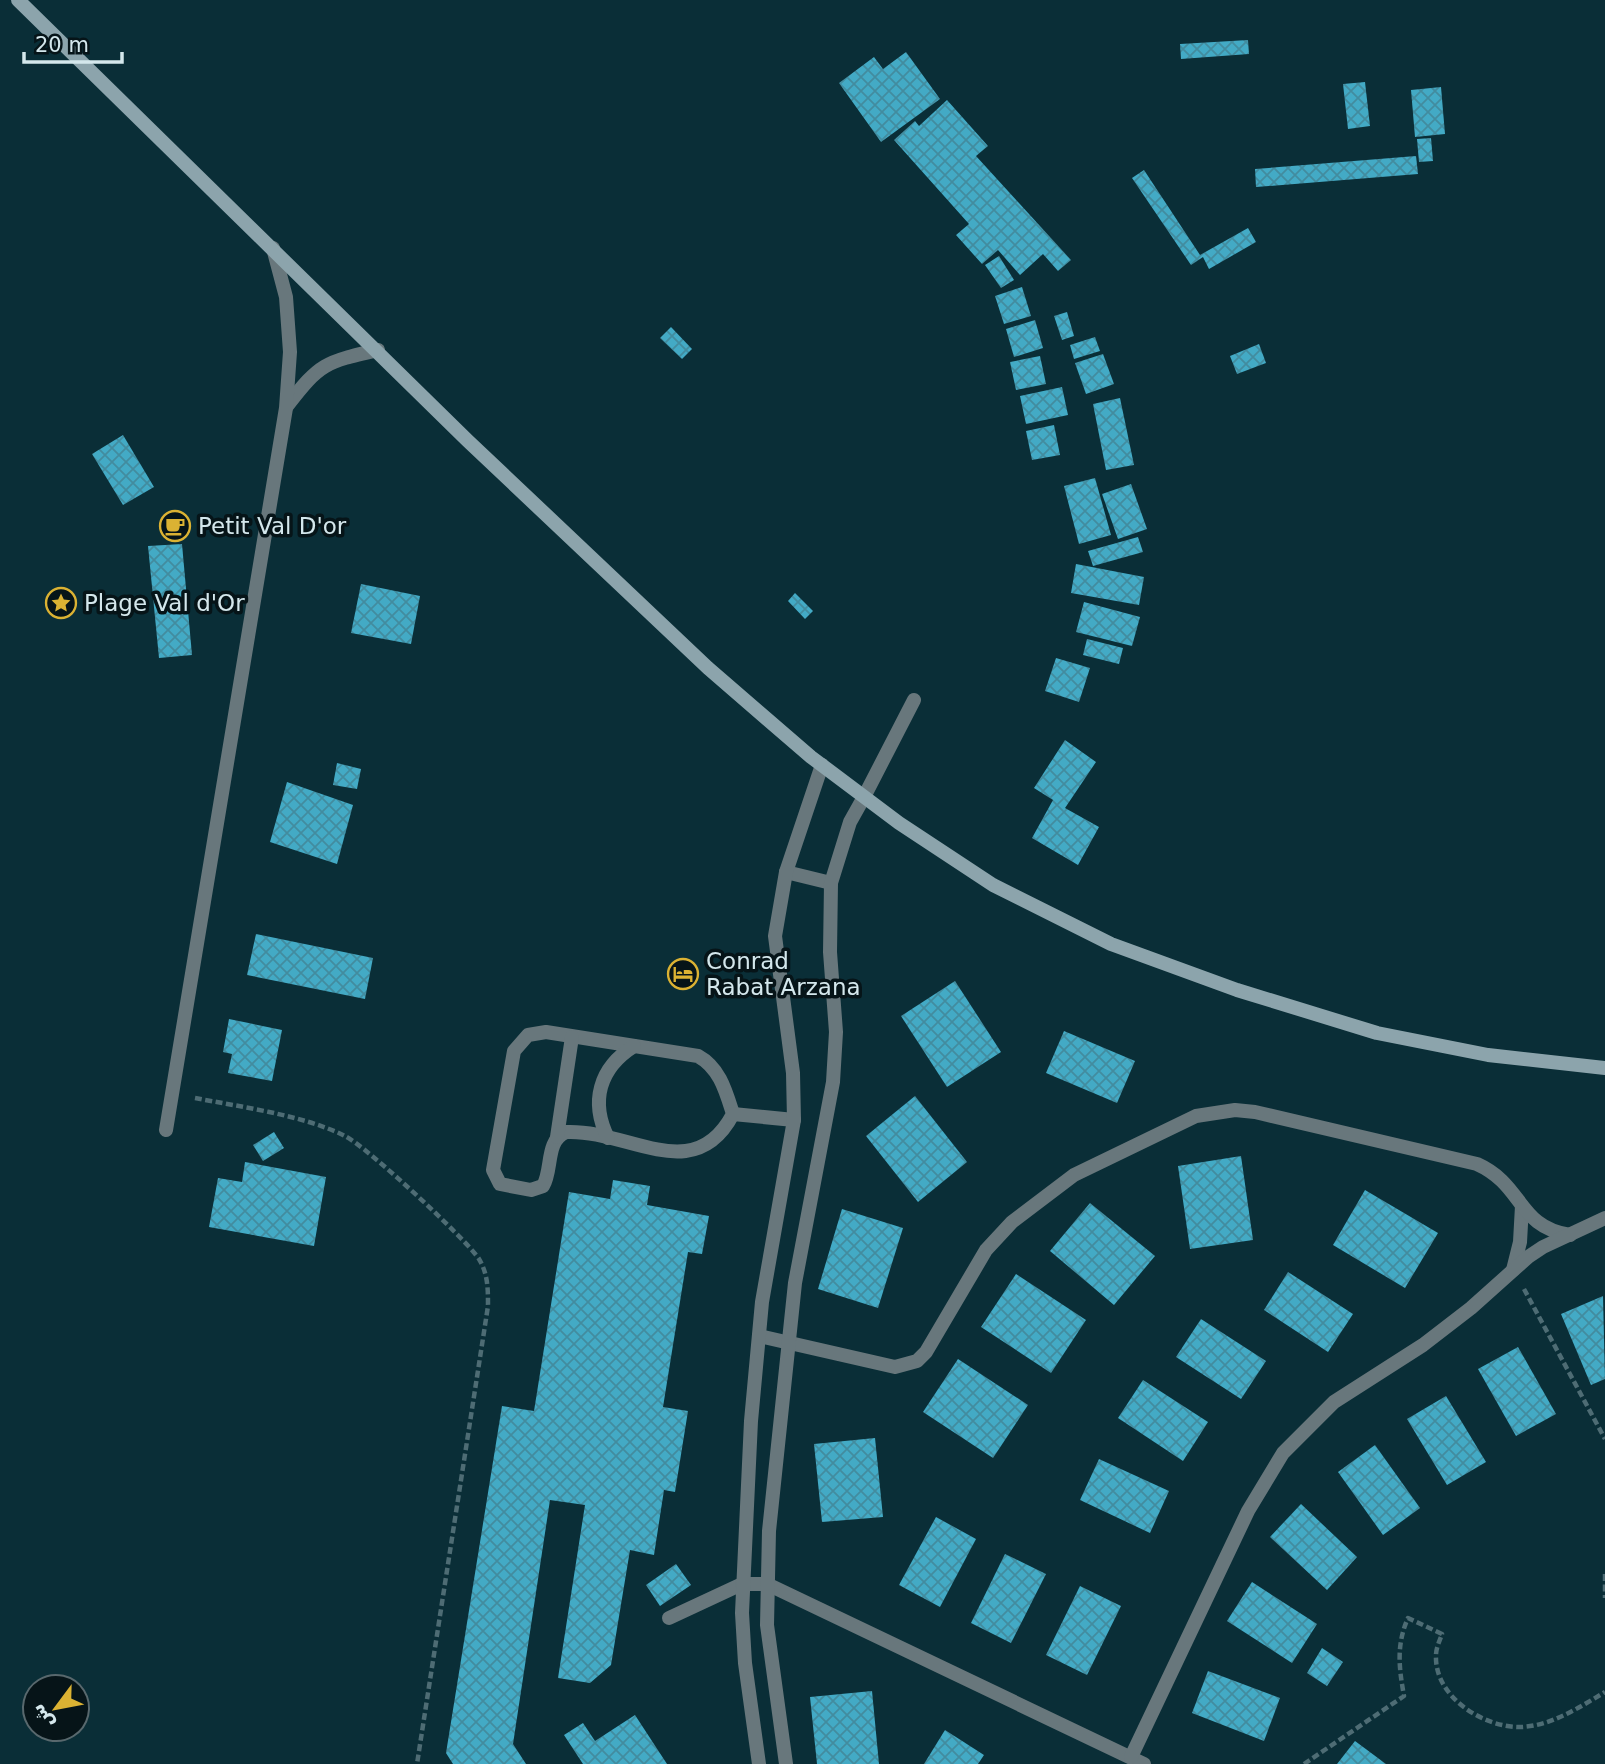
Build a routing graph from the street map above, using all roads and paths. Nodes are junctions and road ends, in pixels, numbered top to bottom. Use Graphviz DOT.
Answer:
graph roads {
  1 [pos="19,0"];
  2 [pos="273,248"];
  3 [pos="378,350"];
  4 [pos="286,408"];
  5 [pos="914,701"];
  6 [pos="822,765"];
  7 [pos="864,797"];
  8 [pos="786,872"];
  9 [pos="831,883"];
  10 [pos="572,1037"];
  11 [pos="634,1046"];
  12 [pos="1605,1068"];
  13 [pos="172,1094"];
  14 [pos="733,1114"];
  15 [pos="794,1120"];
  16 [pos="166,1130"];
  17 [pos="557,1137"];
  18 [pos="608,1138"];
  19 [pos="1522,1206"];
  20 [pos="1605,1219"];
  21 [pos="1570,1235"];
  22 [pos="1513,1270"];
  23 [pos="759,1336"];
  24 [pos="790,1341"];
  25 [pos="1605,1439"];
  26 [pos="1605,1574"];
  27 [pos="742,1584"];
  28 [pos="767,1584"];
  29 [pos="1605,1598"];
  30 [pos="668,1618"];
  31 [pos="1605,1692"];
  32 [pos="1138,1760"];
  33 [pos="417,1764"];
  34 [pos="759,1764"];
  35 [pos="786,1764"];
  36 [pos="1304,1764"];
  1 -- 2 [label="main road"];
  2 -- 3 [label="main road"];
  2 -- 4 [label="street"];
  3 -- 4 [label="street"];
  3 -- 6 [label="main road"];
  4 -- 13 [label="street"];
  5 -- 7 [label="street"];
  6 -- 7 [label="main road"];
  6 -- 8 [label="street"];
  7 -- 9 [label="street"];
  7 -- 12 [label="main road"];
  8 -- 9 [label="street"];
  8 -- 15 [label="street"];
  9 -- 24 [label="street"];
  10 -- 11 [label="street"];
  10 -- 17 [label="street"];
  10 -- 17 [label="street"];
  11 -- 14 [label="street"];
  11 -- 18 [label="street"];
  13 -- 16 [label="street"];
  13 -- 33 [label="path"];
  14 -- 15 [label="street"];
  14 -- 18 [label="street"];
  15 -- 23 [label="street"];
  17 -- 18 [label="street"];
  19 -- 21 [label="street"];
  19 -- 22 [label="street"];
  19 -- 24 [label="street"];
  20 -- 21 [label="street"];
  21 -- 22 [label="street"];
  22 -- 25 [label="path"];
  22 -- 32 [label="street"];
  23 -- 24 [label="street"];
  23 -- 27 [label="street"];
  24 -- 28 [label="street"];
  26 -- 29 [label="path"];
  27 -- 28 [label="street"];
  27 -- 30 [label="street"];
  27 -- 34 [label="street"];
  28 -- 32 [label="street"];
  28 -- 35 [label="street"];
  31 -- 36 [label="path"];
}
